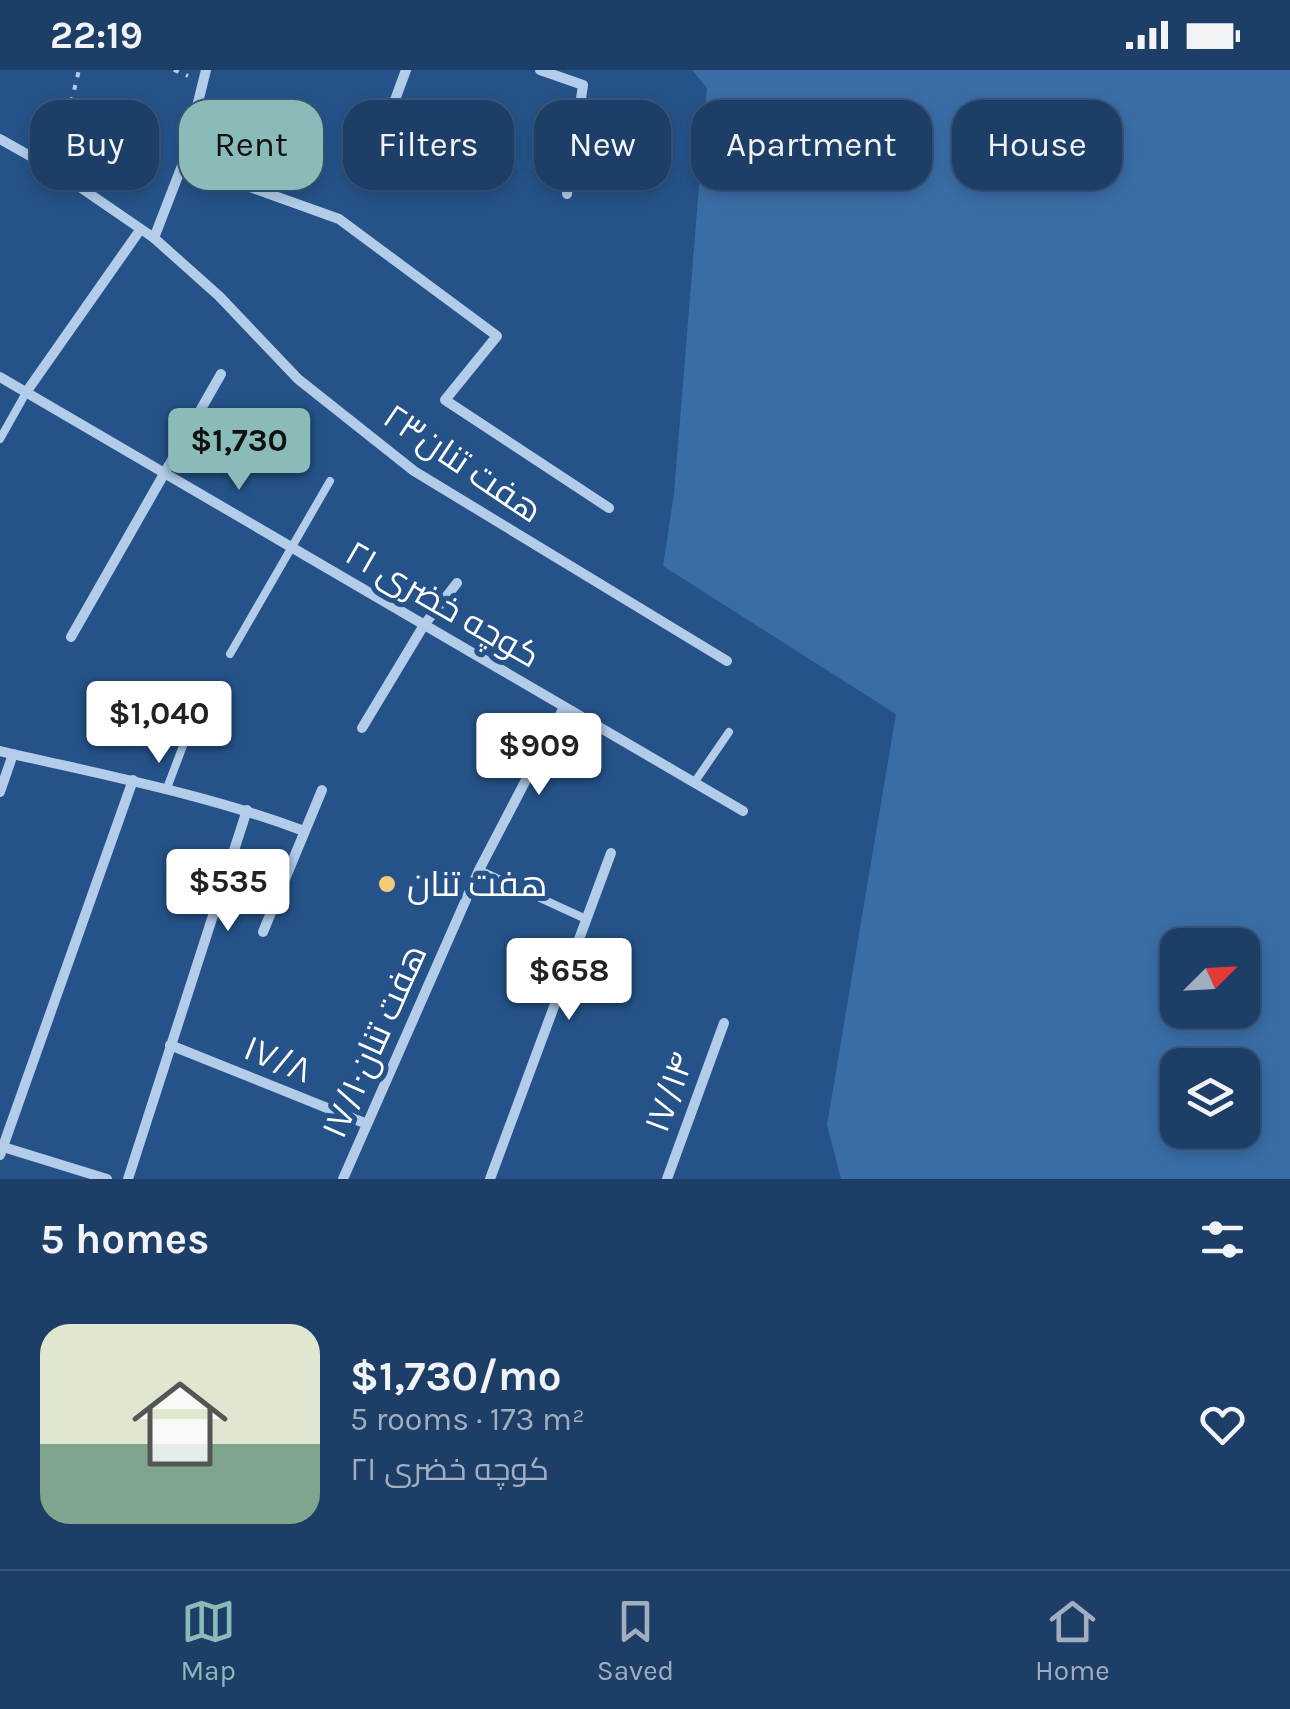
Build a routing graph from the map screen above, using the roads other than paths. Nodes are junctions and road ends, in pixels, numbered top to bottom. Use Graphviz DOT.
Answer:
graph roads {
  1 [pos="206,70"];
  2 [pos="406,70"];
  3 [pos="540,70"];
  4 [pos="199,100"];
  5 [pos="395,100"];
  6 [pos="0,139"];
  7 [pos="179,173"];
  8 [pos="260,190"];
  9 [pos="567,194"];
  10 [pos="140,230"];
  11 [pos="154,238"];
  12 [pos="221,374"];
  13 [pos="0,378"];
  14 [pos="26,391"];
  15 [pos="0,439"];
  16 [pos="166,474"];
  17 [pos="330,480"];
  18 [pos="609,508"];
  19 [pos="290,547"];
  20 [pos="456,583"];
  21 [pos="424,625"];
  22 [pos="71,637"];
  23 [pos="230,654"];
  24 [pos="727,660"];
  25 [pos="564,706"];
  26 [pos="197,709"];
  27 [pos="362,728"];
  28 [pos="729,732"];
  29 [pos="0,752"];
  30 [pos="13,754"];
  31 [pos="133,780"];
  32 [pos="694,783"];
  33 [pos="167,788"];
  34 [pos="322,790"];
  35 [pos="0,792"];
  36 [pos="247,810"];
  37 [pos="743,811"];
  38 [pos="304,831"];
  39 [pos="612,853"];
  40 [pos="479,870"];
  41 [pos="586,919"];
  42 [pos="263,932"];
  43 [pos="724,1023"];
  44 [pos="170,1045"];
  45 [pos="366,1124"];
  46 [pos="1,1149"];
  47 [pos="107,1179"];
  48 [pos="128,1179"];
  49 [pos="343,1179"];
  50 [pos="490,1179"];
  51 [pos="667,1179"];
  1 -- 4 [label="street"];
  2 -- 5 [label="street"];
  3 -- 9 [label="street"];
  6 -- 10 [label="street, هفت تنان۲۳"];
  7 -- 11 [label="street"];
  8 -- 18 [label="street"];
  10 -- 11 [label="street, هفت تنان۲۳"];
  10 -- 14 [label="street"];
  11 -- 24 [label="street, هفت تنان۲۳"];
  12 -- 16 [label="street"];
  13 -- 14 [label="street, کوچه خضری ۲۱"];
  14 -- 15 [label="lane"];
  14 -- 16 [label="street, کوچه خضری ۲۱"];
  16 -- 19 [label="street, کوچه خضری ۲۱"];
  16 -- 22 [label="street"];
  17 -- 19 [label="lane"];
  19 -- 21 [label="street, کوچه خضری ۲۱"];
  19 -- 23 [label="lane"];
  20 -- 21 [label="street"];
  21 -- 25 [label="street, کوچه خضری ۲۱"];
  21 -- 27 [label="street"];
  25 -- 32 [label="street, کوچه خضری ۲۱"];
  25 -- 40 [label="street, ۱۷/۱۰هفت تنان"];
  26 -- 33 [label="lane"];
  28 -- 32 [label="lane"];
  29 -- 30 [label="street"];
  30 -- 31 [label="street"];
  30 -- 35 [label="street"];
  31 -- 33 [label="street"];
  31 -- 46 [label="street"];
  32 -- 37 [label="street, کوچه خضری ۲۱"];
  33 -- 36 [label="street"];
  34 -- 38 [label="street"];
  36 -- 38 [label="street"];
  36 -- 44 [label="street"];
  38 -- 42 [label="street"];
  39 -- 41 [label="street"];
  40 -- 41 [label="lane"];
  40 -- 45 [label="street, ۱۷/۱۰هفت تنان"];
  41 -- 50 [label="street"];
  43 -- 51 [label="street, ۱۷/۱۴"];
  44 -- 45 [label="street, ۱۷/۸"];
  44 -- 48 [label="street"];
  45 -- 49 [label="street, ۱۷/۱۰هفت تنان"];
  46 -- 47 [label="street"];
}
